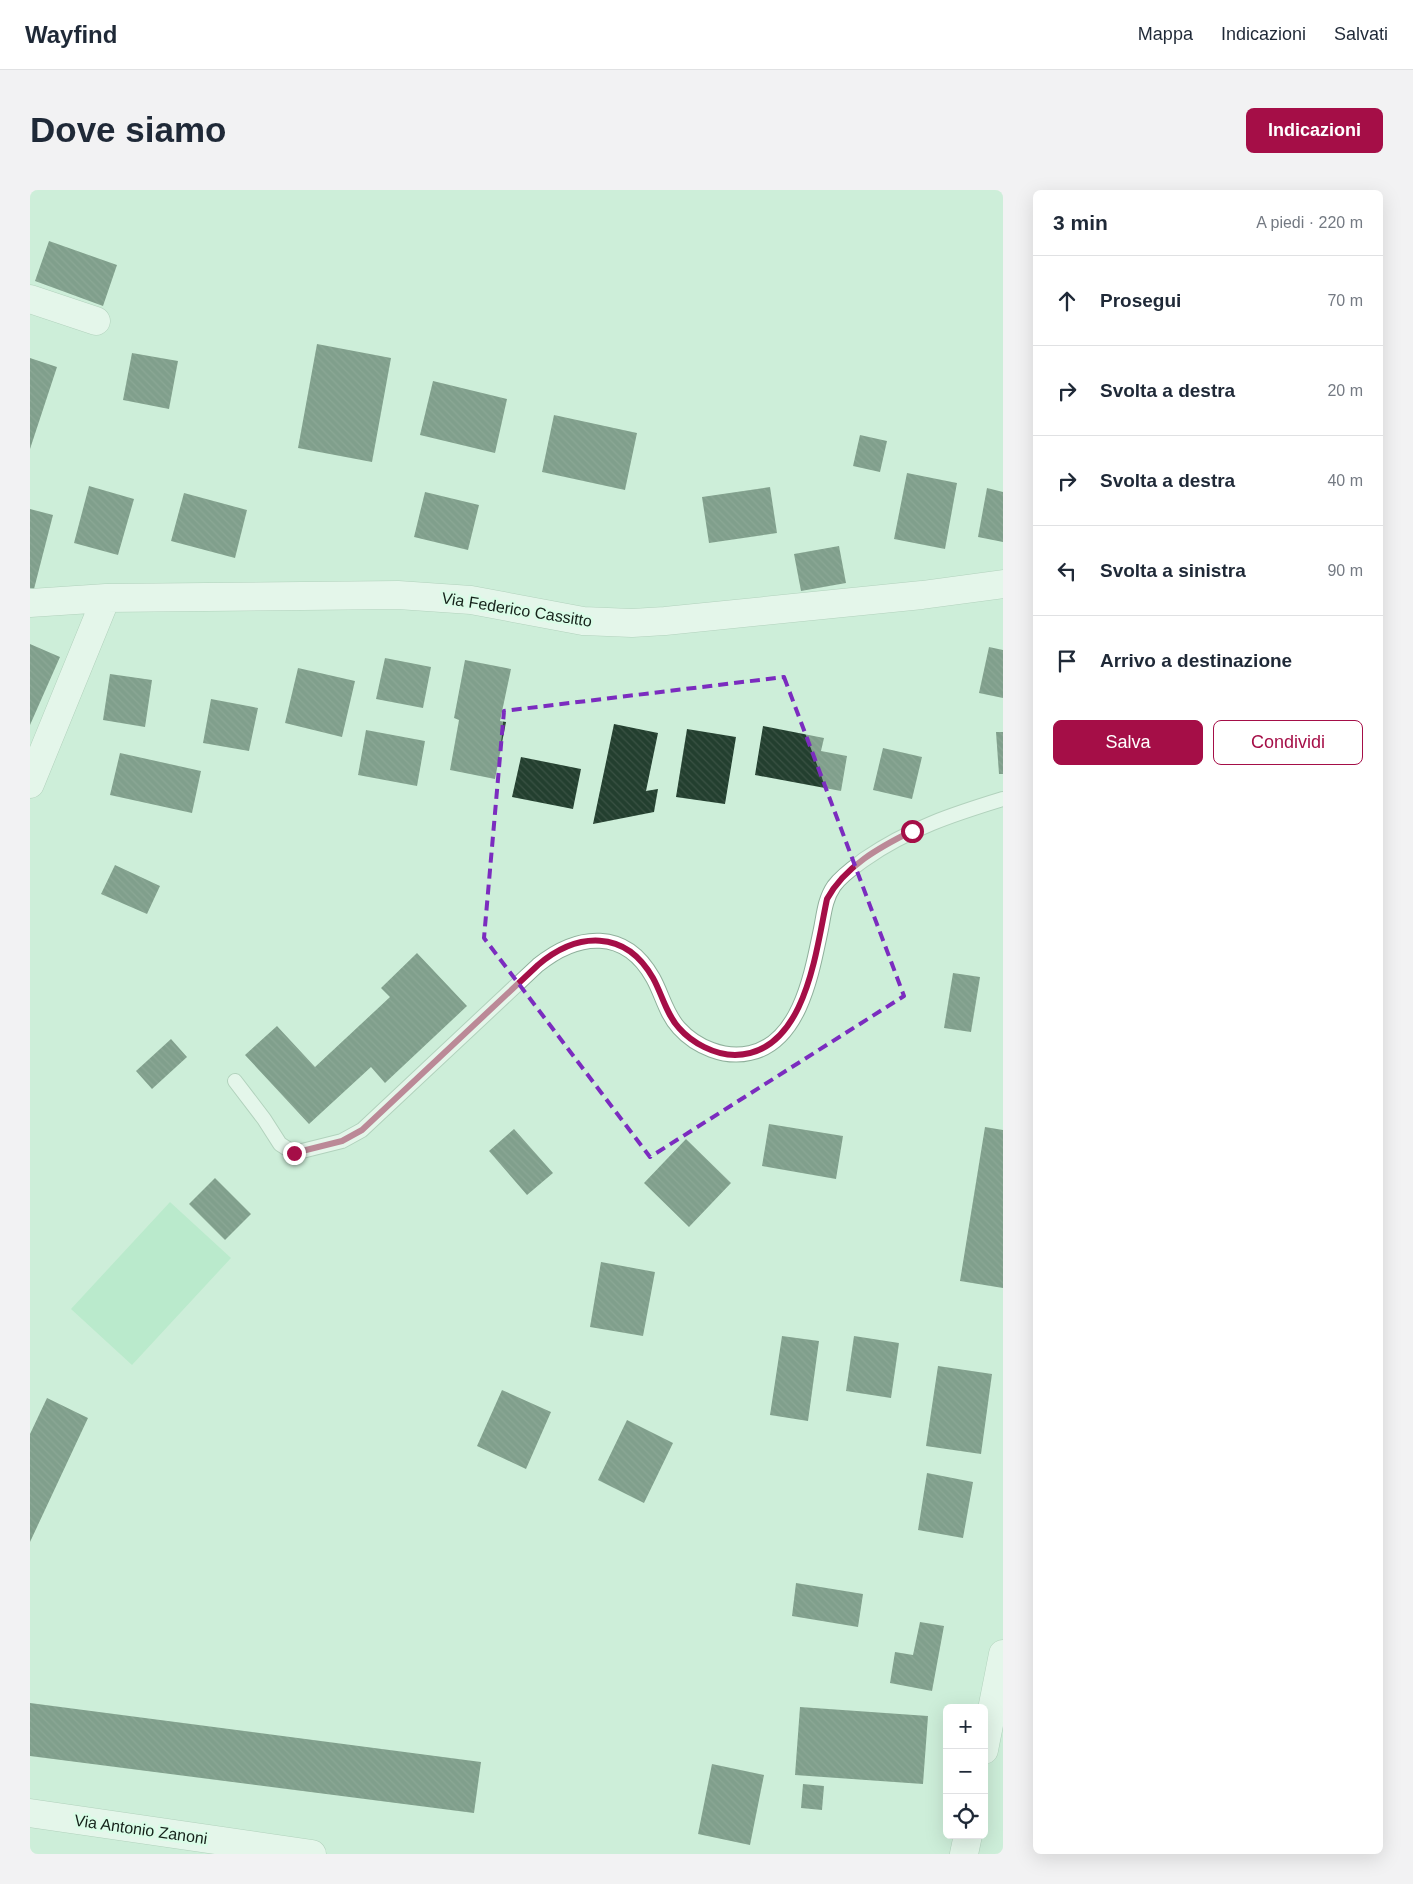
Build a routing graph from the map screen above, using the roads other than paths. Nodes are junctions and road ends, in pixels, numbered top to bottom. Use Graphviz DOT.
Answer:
graph roads {
  1 [pos="30,299"];
  2 [pos="96,321"];
  3 [pos="1003,584"];
  4 [pos="106,598"];
  5 [pos="30,603"];
  6 [pos="30,784"];
  7 [pos="1003,799"];
  8 [pos="235,1081"];
  9 [pos="1003,1654"];
  10 [pos="984,1749"];
  11 [pos="30,1813"];
  12 [pos="967,1839"];
  13 [pos="312,1854"];
  14 [pos="964,1854"];
  1 -- 2 [label="street"];
  3 -- 4 [label="street, Via Federico Cassitto"];
  4 -- 5 [label="street, Via Federico Cassitto"];
  4 -- 6 [label="street"];
  7 -- 8 [label="lane"];
  9 -- 10 [label="street"];
  11 -- 13 [label="street, Via Antonio Zanoni"];
  12 -- 14 [label="street"];
}
